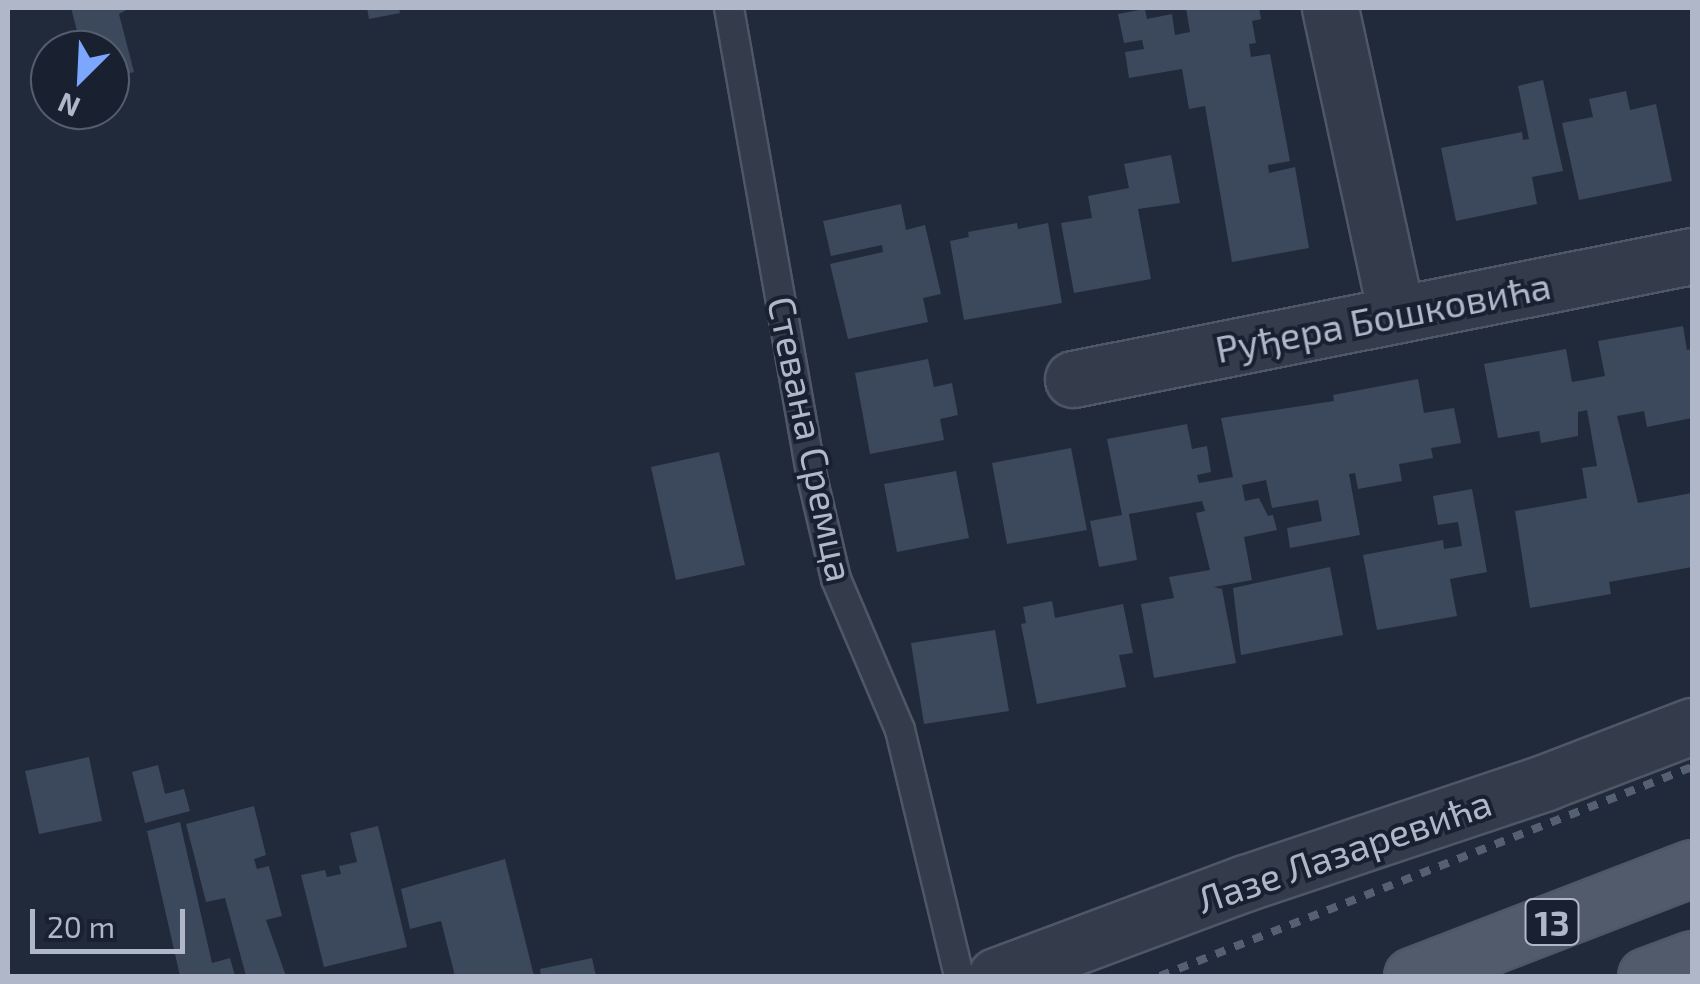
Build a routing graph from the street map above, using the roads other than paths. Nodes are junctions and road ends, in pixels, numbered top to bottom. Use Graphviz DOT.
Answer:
graph roads {
  1 [pos="729,8"];
  2 [pos="1330,8"];
  3 [pos="1692,256"];
  4 [pos="1396,314"];
  5 [pos="1073,380"];
  6 [pos="1692,726"];
  7 [pos="1692,868"];
  8 [pos="1692,958"];
  9 [pos="958,976"];
  10 [pos="996,976"];
  11 [pos="1412,976"];
  12 [pos="1646,976"];
  1 -- 9 [label="lane, Стевана Сремца"];
  2 -- 4 [label="street"];
  3 -- 4 [label="street, Руђера Бошковића"];
  4 -- 5 [label="street, Руђера Бошковића"];
  6 -- 10 [label="street, Лазе Лазаревића"];
  7 -- 11 [label="main road, 13"];
  8 -- 12 [label="main road"];
}
